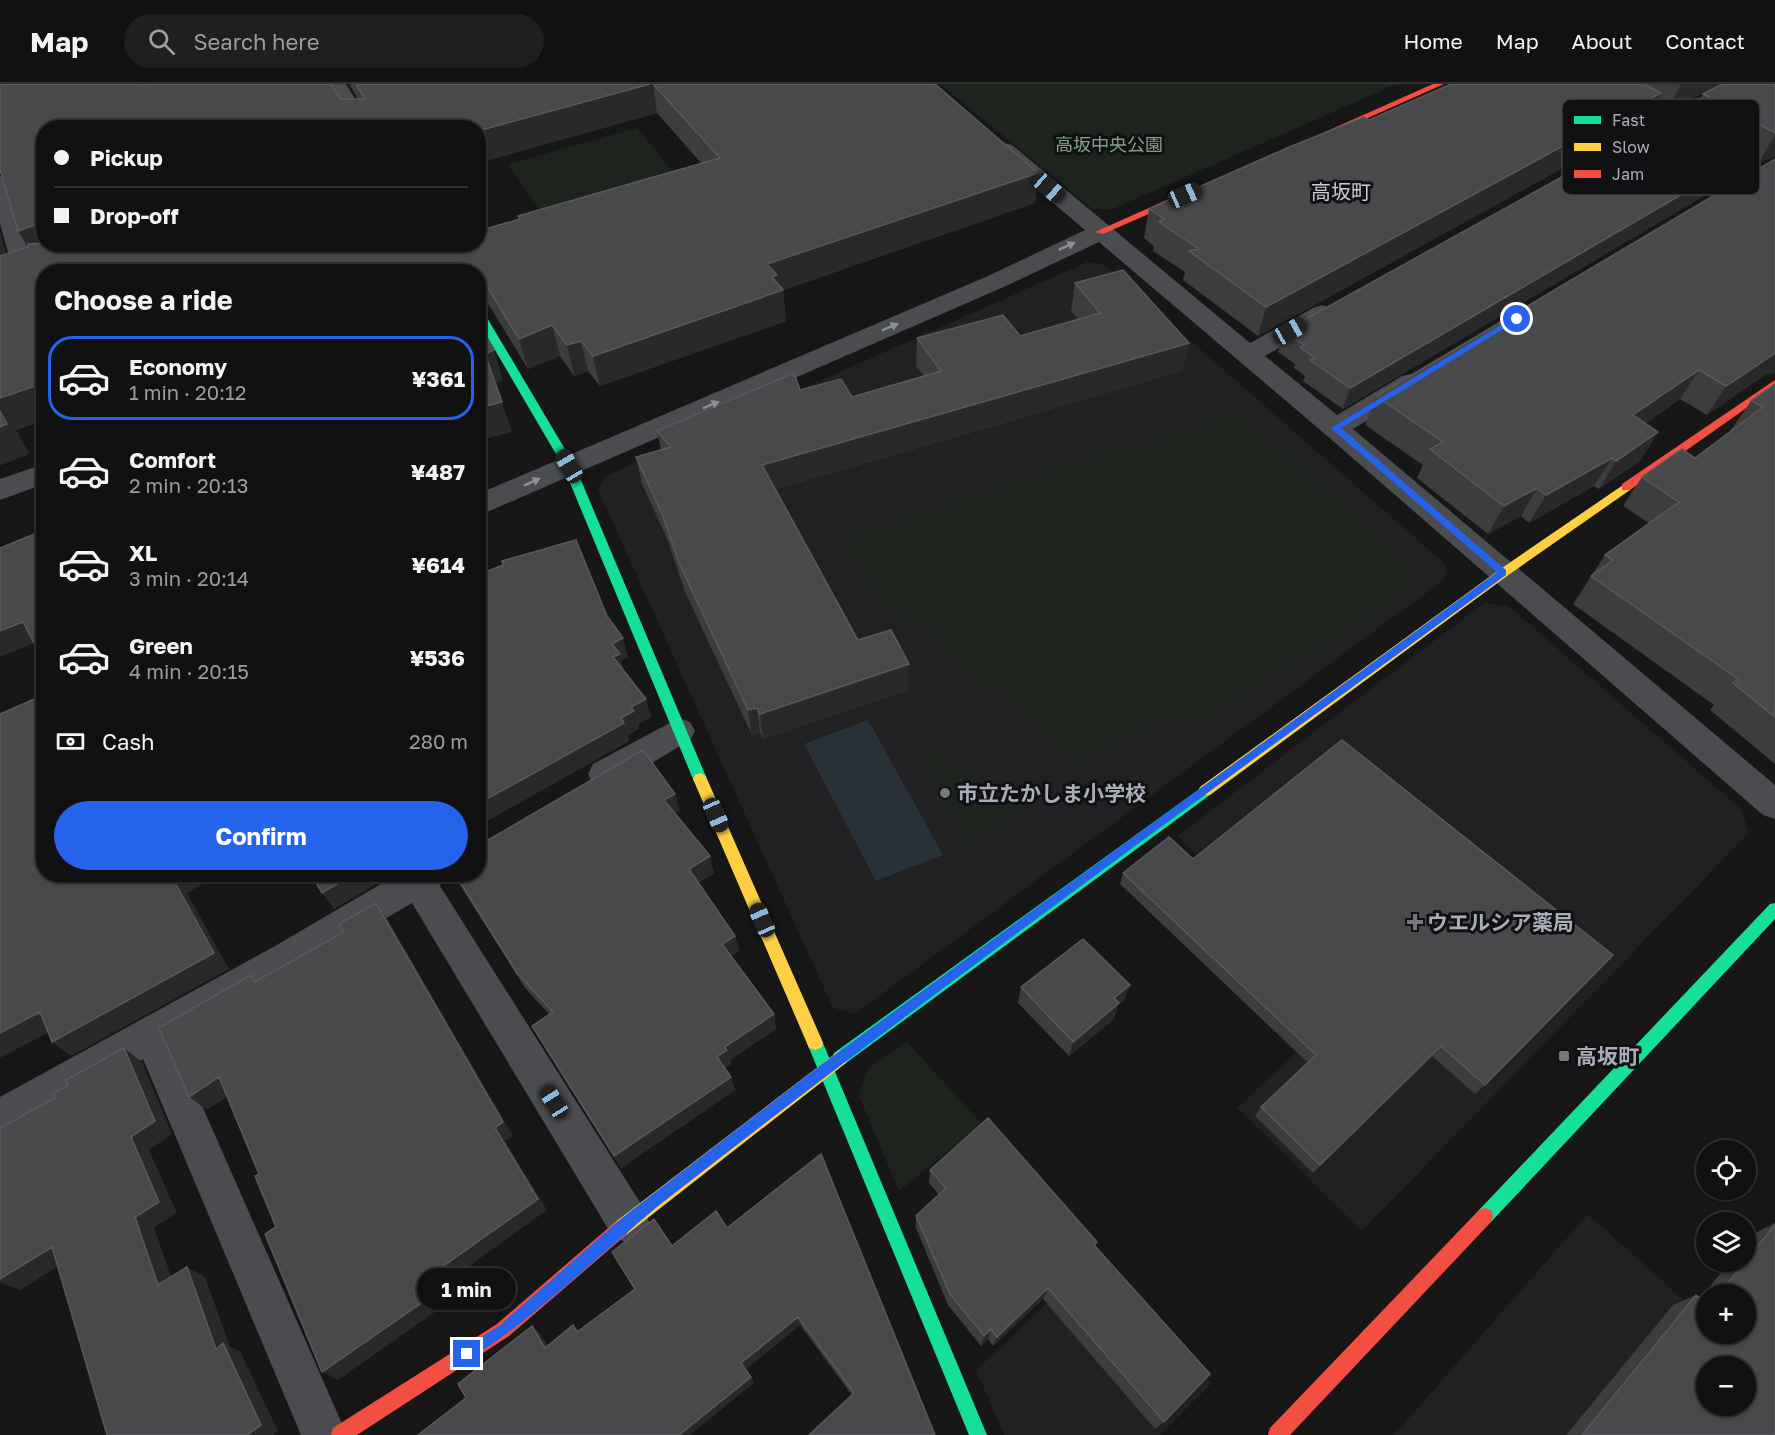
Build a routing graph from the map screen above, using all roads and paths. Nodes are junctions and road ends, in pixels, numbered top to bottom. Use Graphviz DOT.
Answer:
graph roads {
  1 [pos="336,84"];
  2 [pos="1440,84"];
  3 [pos="1743,84"];
  4 [pos="1704,99"];
  5 [pos="358,120"];
  6 [pos="988,136"];
  7 [pos="1298,146"];
  8 [pos="0,183"];
  9 [pos="1199,189"];
  10 [pos="1100,232"];
  11 [pos="27,274"];
  12 [pos="1342,302"];
  13 [pos="486,325"];
  14 [pos="1249,354"];
  15 [pos="1436,367"];
  16 [pos="1775,382"];
  17 [pos="1335,428"];
  18 [pos="569,466"];
  19 [pos="36,475"];
  20 [pos="0,490"];
  21 [pos="486,502"];
  22 [pos="1503,573"];
  23 [pos="679,731"];
  24 [pos="579,789"];
  25 [pos="1775,805"];
  26 [pos="417,882"];
  27 [pos="426,882"];
  28 [pos="1775,909"];
  29 [pos="151,1033"];
  30 [pos="826,1068"];
  31 [pos="0,1118"];
  32 [pos="628,1222"];
  33 [pos="324,1435"];
  34 [pos="340,1435"];
  35 [pos="978,1435"];
  36 [pos="1277,1435"];
  1 -- 5 [label="street"];
  2 -- 7 [label="street"];
  3 -- 4 [label="street"];
  6 -- 10 [label="street"];
  8 -- 11 [label="street"];
  9 -- 10 [label="street"];
  10 -- 14 [label="street"];
  18 -- 10 [label="street, one-way"];
  12 -- 14 [label="street"];
  13 -- 18 [label="street"];
  14 -- 17 [label="street"];
  15 -- 17 [label="street"];
  16 -- 22 [label="street"];
  17 -- 22 [label="street"];
  21 -- 18 [label="street, one-way"];
  18 -- 23 [label="street"];
  19 -- 20 [label="street"];
  22 -- 25 [label="street"];
  22 -- 30 [label="street"];
  23 -- 24 [label="street"];
  23 -- 30 [label="street"];
  26 -- 29 [label="street"];
  27 -- 32 [label="street"];
  28 -- 36 [label="street"];
  29 -- 31 [label="street"];
  29 -- 33 [label="street"];
  30 -- 32 [label="street"];
  30 -- 35 [label="street"];
  32 -- 34 [label="street"];
}
